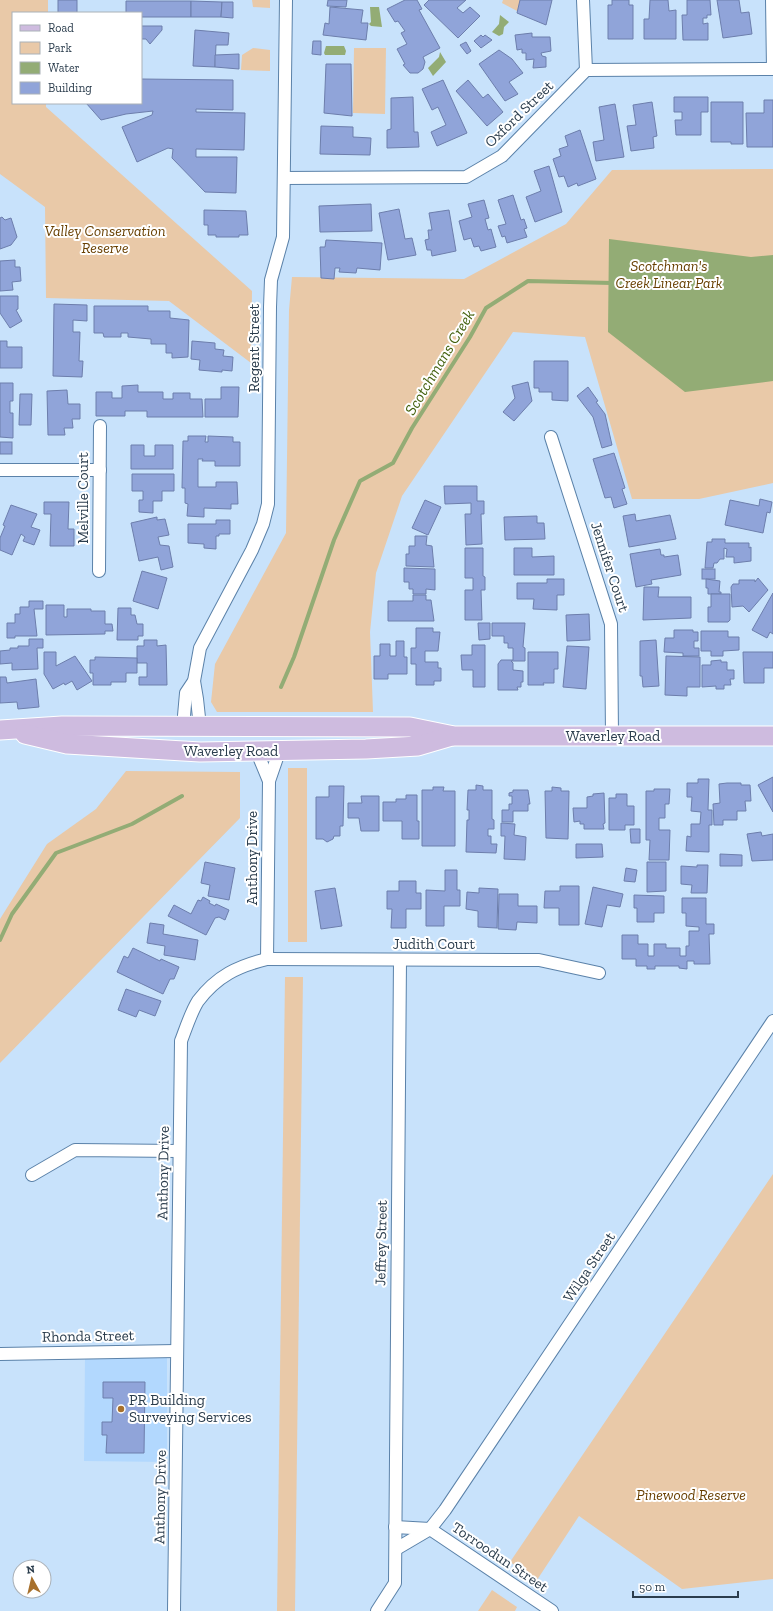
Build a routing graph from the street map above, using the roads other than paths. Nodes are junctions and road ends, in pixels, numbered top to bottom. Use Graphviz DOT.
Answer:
graph roads {
  1 [pos="286,0"];
  2 [pos="583,0"];
  3 [pos="772,0"];
  4 [pos="773,69"];
  5 [pos="586,70"];
  6 [pos="284,178"];
  7 [pos="100,426"];
  8 [pos="551,437"];
  9 [pos="0,470"];
  10 [pos="100,470"];
  11 [pos="99,571"];
  12 [pos="194,681"];
  13 [pos="191,727"];
  14 [pos="4,730"];
  15 [pos="454,736"];
  16 [pos="612,736"];
  17 [pos="773,736"];
  18 [pos="194,752"];
  19 [pos="257,752"];
  20 [pos="279,752"];
  21 [pos="269,781"];
  22 [pos="268,959"];
  23 [pos="400,960"];
  24 [pos="599,973"];
  25 [pos="773,1021"];
  26 [pos="179,1151"];
  27 [pos="32,1175"];
  28 [pos="176,1351"];
  29 [pos="0,1354"];
  30 [pos="395,1527"];
  31 [pos="430,1529"];
  32 [pos="396,1549"];
  33 [pos="174,1611"];
  34 [pos="377,1611"];
  35 [pos="552,1611"];
  1 -- 6 [label="street, Regent Street"];
  2 -- 5 [label="street"];
  3 -- 4 [label="street"];
  4 -- 5 [label="street"];
  5 -- 6 [label="street, Oxford Street"];
  6 -- 12 [label="street, Regent Street"];
  7 -- 10 [label="street, Melville Court"];
  8 -- 16 [label="street, Jennifer Court"];
  9 -- 10 [label="street"];
  10 -- 11 [label="street, Melville Court"];
  12 -- 13 [label="street, Regent Street"];
  12 -- 13 [label="street, Regent Street"];
  13 -- 14 [label="main road, Waverley Road"];
  13 -- 15 [label="main road, Waverley Road"];
  13 -- 18 [label="main road"];
  14 -- 18 [label="main road, Waverley Road"];
  15 -- 16 [label="main road, Waverley Road"];
  15 -- 20 [label="main road, Waverley Road"];
  16 -- 17 [label="main road, Waverley Road"];
  18 -- 19 [label="main road, Waverley Road"];
  19 -- 20 [label="main road, Waverley Road"];
  19 -- 21 [label="street, Anthony Drive"];
  20 -- 21 [label="street, Anthony Drive"];
  21 -- 22 [label="street, Anthony Drive"];
  22 -- 23 [label="street, Judith Court"];
  22 -- 26 [label="street, Anthony Drive"];
  23 -- 24 [label="street, Judith Court"];
  23 -- 30 [label="street, Jeffrey Street"];
  25 -- 31 [label="street, Wilga Street"];
  26 -- 27 [label="street"];
  26 -- 28 [label="street, Anthony Drive"];
  28 -- 29 [label="street, Rhonda Street"];
  28 -- 33 [label="street, Anthony Drive"];
  30 -- 31 [label="street"];
  30 -- 32 [label="street"];
  31 -- 32 [label="street, Wilga Street"];
  31 -- 35 [label="street, Torroodun Street"];
  32 -- 34 [label="street"];
}
